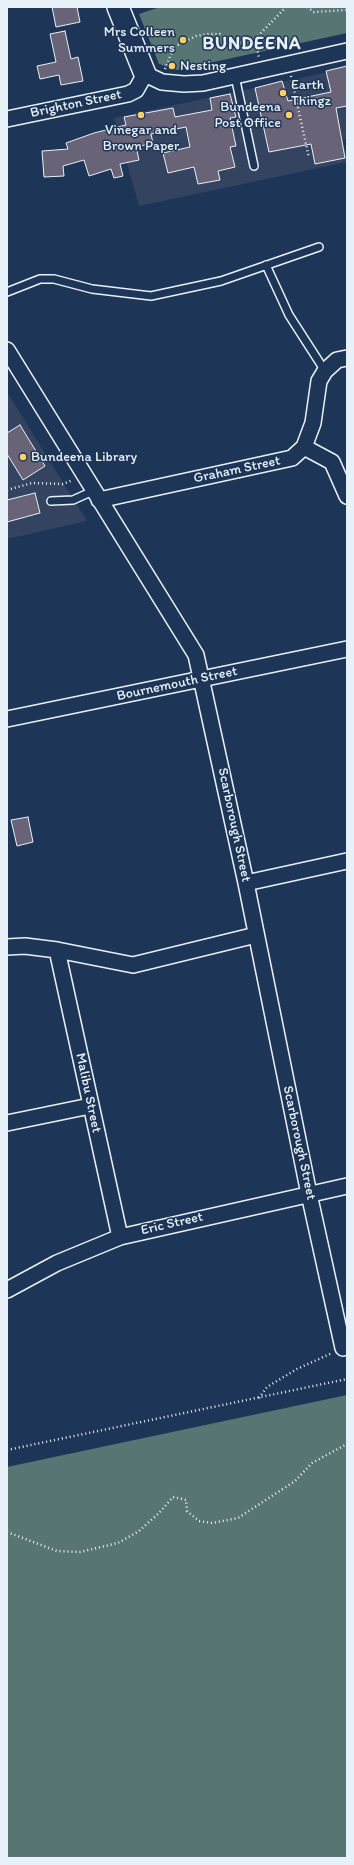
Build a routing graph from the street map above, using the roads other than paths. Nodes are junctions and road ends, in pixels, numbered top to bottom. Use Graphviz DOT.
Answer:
graph roads {
  1 [pos="118,7"];
  2 [pos="347,51"];
  3 [pos="235,76"];
  4 [pos="153,78"];
  5 [pos="7,119"];
  6 [pos="254,166"];
  7 [pos="319,247"];
  8 [pos="266,265"];
  9 [pos="7,292"];
  10 [pos="7,350"];
  11 [pos="347,358"];
  12 [pos="325,371"];
  13 [pos="304,446"];
  14 [pos="96,495"];
  15 [pos="347,496"];
  16 [pos="51,501"];
  17 [pos="347,649"];
  18 [pos="203,679"];
  19 [pos="7,719"];
  20 [pos="347,860"];
  21 [pos="246,883"];
  22 [pos="256,935"];
  23 [pos="7,947"];
  24 [pos="57,950"];
  25 [pos="90,1106"];
  26 [pos="7,1123"];
  27 [pos="347,1186"];
  28 [pos="309,1194"];
  29 [pos="120,1237"];
  30 [pos="7,1290"];
  31 [pos="343,1348"];
  1 -- 4 [label="street"];
  2 -- 3 [label="street"];
  3 -- 4 [label="street"];
  3 -- 6 [label="lane"];
  4 -- 5 [label="street, Brighton Street"];
  7 -- 8 [label="lane"];
  8 -- 9 [label="lane"];
  8 -- 12 [label="lane"];
  10 -- 14 [label="street, Scarborough Street"];
  11 -- 12 [label="street"];
  12 -- 13 [label="street"];
  13 -- 14 [label="street, Graham Street"];
  13 -- 15 [label="street"];
  14 -- 16 [label="lane"];
  14 -- 18 [label="street, Scarborough Street"];
  17 -- 18 [label="street, Bournemouth Street"];
  18 -- 19 [label="street, Bournemouth Street"];
  18 -- 21 [label="street, Scarborough Street"];
  20 -- 21 [label="street"];
  21 -- 22 [label="street, Scarborough Street"];
  22 -- 24 [label="street"];
  22 -- 28 [label="street, Scarborough Street"];
  23 -- 24 [label="street"];
  24 -- 25 [label="street, Malibu Street"];
  25 -- 26 [label="street"];
  25 -- 29 [label="street, Malibu Street"];
  27 -- 28 [label="street, Eric Street"];
  28 -- 29 [label="street, Eric Street"];
  28 -- 31 [label="street, Scarborough Street"];
  29 -- 30 [label="street, Eric Street"];
}
